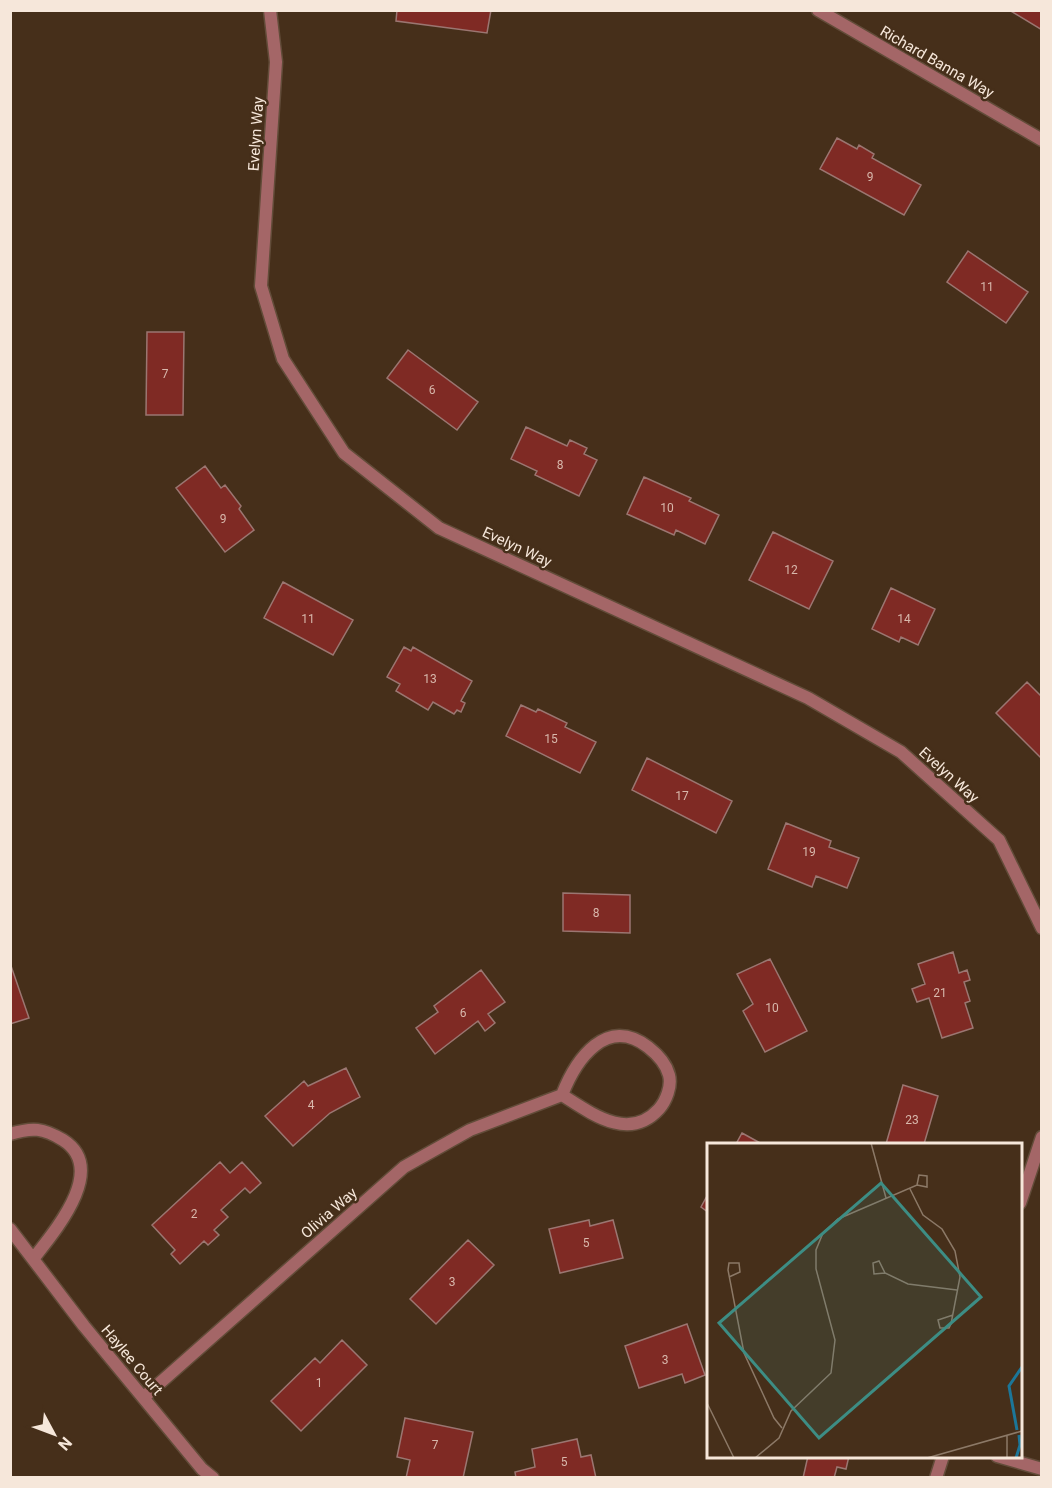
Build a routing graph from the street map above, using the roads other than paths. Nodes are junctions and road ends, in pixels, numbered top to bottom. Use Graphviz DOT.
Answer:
graph roads {
  1 [pos="270,10"];
  2 [pos="818,10"];
  3 [pos="1041,140"];
  4 [pos="1041,928"];
  5 [pos="562,1095"];
  6 [pos="10,1134"];
  7 [pos="1041,1137"];
  8 [pos="1022,1197"];
  9 [pos="10,1230"];
  10 [pos="33,1259"];
  11 [pos="144,1397"];
  12 [pos="942,1458"];
  13 [pos="1004,1458"];
  14 [pos="1041,1469"];
  15 [pos="213,1478"];
  16 [pos="936,1478"];
  1 -- 4 [label="street, Evelyn Way"];
  2 -- 3 [label="street, Richard Banna Way"];
  5 -- 5 [label="street"];
  5 -- 11 [label="street, Olivia Way"];
  6 -- 10 [label="street"];
  7 -- 8 [label="street"];
  9 -- 10 [label="street, Haylee Court"];
  10 -- 11 [label="street, Haylee Court"];
  11 -- 15 [label="street, Haylee Court"];
  12 -- 16 [label="street"];
  13 -- 14 [label="street"];
}
